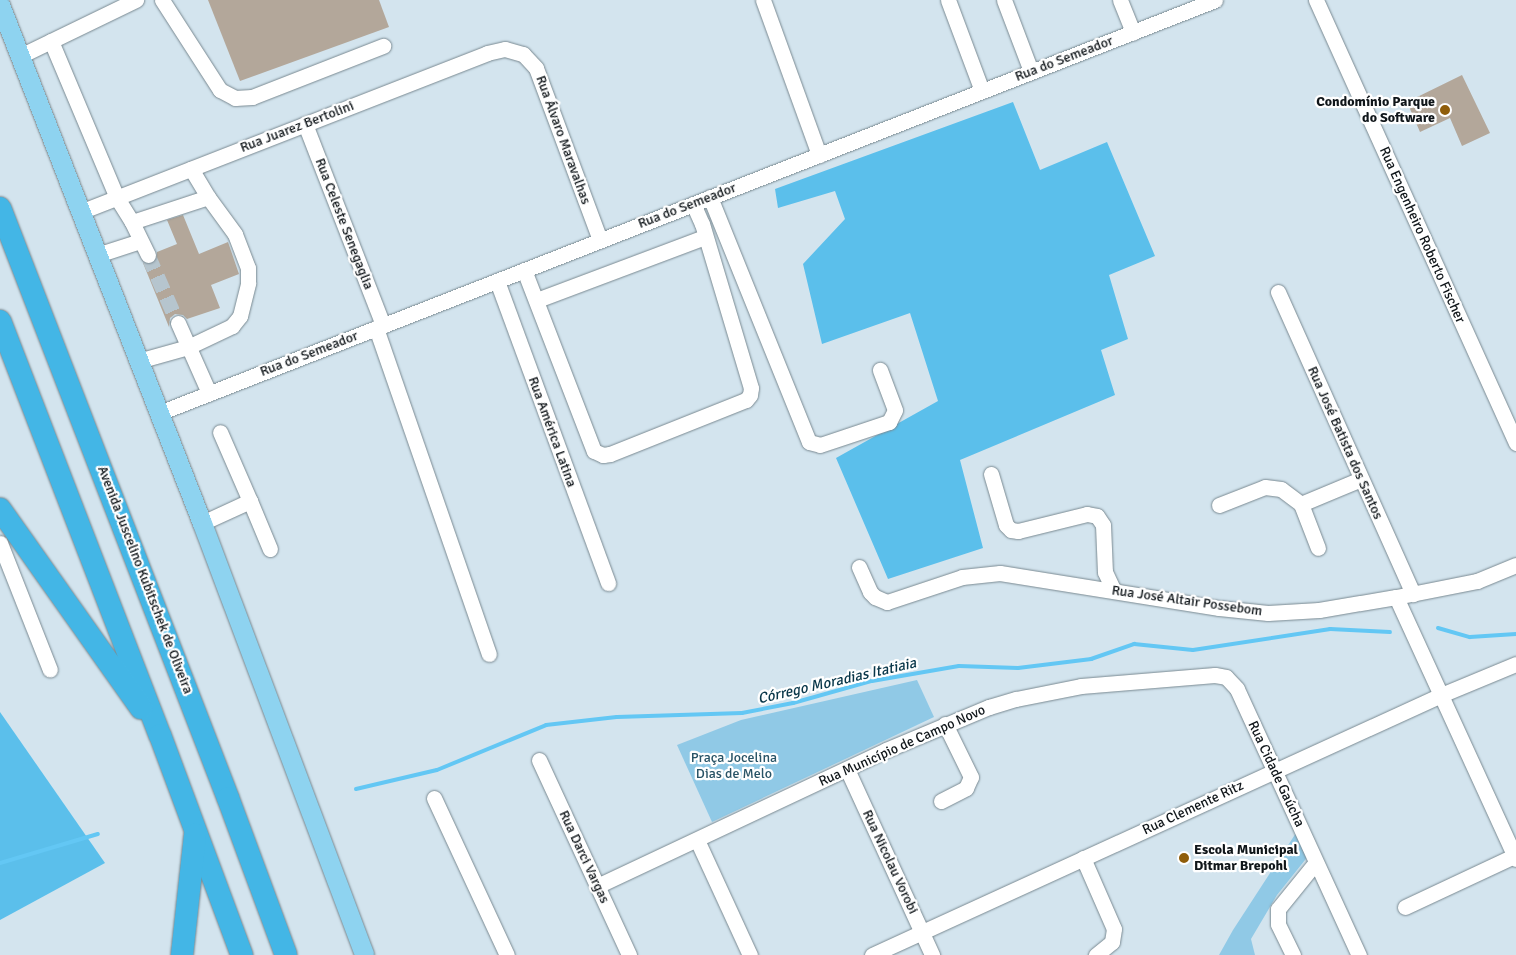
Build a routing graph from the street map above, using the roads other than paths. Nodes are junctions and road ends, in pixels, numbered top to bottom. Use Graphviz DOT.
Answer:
graph roads {
  1 [pos="136,0"];
  2 [pos="162,0"];
  3 [pos="763,0"];
  4 [pos="948,0"];
  5 [pos="1004,0"];
  6 [pos="1120,0"];
  7 [pos="1214,0"];
  8 [pos="1316,0"];
  9 [pos="0,5"];
  10 [pos="1133,32"];
  11 [pos="51,41"];
  12 [pos="383,46"];
  13 [pos="514,50"];
  14 [pos="20,56"];
  15 [pos="1031,72"];
  16 [pos="982,91"];
  17 [pos="305,124"];
  18 [pos="819,155"];
  19 [pos="191,169"];
  20 [pos="208,197"];
  21 [pos="710,197"];
  22 [pos="117,198"];
  23 [pos="693,204"];
  24 [pos="0,208"];
  25 [pos="80,212"];
  26 [pos="132,222"];
  27 [pos="705,238"];
  28 [pos="600,240"];
  29 [pos="140,241"];
  30 [pos="97,255"];
  31 [pos="148,256"];
  32 [pos="524,270"];
  33 [pos="496,281"];
  34 [pos="1278,292"];
  35 [pos="537,300"];
  36 [pos="0,321"];
  37 [pos="178,323"];
  38 [pos="380,326"];
  39 [pos="188,347"];
  40 [pos="138,361"];
  41 [pos="880,370"];
  42 [pos="209,393"];
  43 [pos="159,413"];
  44 [pos="220,432"];
  45 [pos="1516,443"];
  46 [pos="991,474"];
  47 [pos="1361,479"];
  48 [pos="250,502"];
  49 [pos="1301,504"];
  50 [pos="1219,505"];
  51 [pos="0,509"];
  52 [pos="202,523"];
  53 [pos="0,543"];
  54 [pos="1318,548"];
  55 [pos="270,549"];
  56 [pos="1516,565"];
  57 [pos="859,567"];
  58 [pos="608,583"];
  59 [pos="1114,591"];
  60 [pos="1413,594"];
  61 [pos="1396,597"];
  62 [pos="489,654"];
  63 [pos="1516,664"];
  64 [pos="50,670"];
  65 [pos="1226,677"];
  66 [pos="1440,695"];
  67 [pos="945,724"];
  68 [pos="160,735"];
  69 [pos="539,760"];
  70 [pos="847,769"];
  71 [pos="1274,771"];
  72 [pos="434,798"];
  73 [pos="941,802"];
  74 [pos="196,829"];
  75 [pos="697,840"];
  76 [pos="1083,858"];
  77 [pos="1515,858"];
  78 [pos="1316,862"];
  79 [pos="597,886"];
  80 [pos="1405,907"];
  81 [pos="922,932"];
  82 [pos="182,955"];
  83 [pos="242,955"];
  84 [pos="286,955"];
  85 [pos="364,955"];
  86 [pos="507,955"];
  87 [pos="629,955"];
  88 [pos="750,955"];
  89 [pos="872,955"];
  90 [pos="932,955"];
  91 [pos="1096,955"];
  92 [pos="1293,955"];
  93 [pos="1359,955"];
  1 -- 11 [label="street"];
  2 -- 12 [label="street"];
  3 -- 18 [label="street"];
  4 -- 16 [label="street"];
  5 -- 15 [label="street"];
  6 -- 10 [label="street"];
  7 -- 10 [label="street, Rua do Semeador"];
  8 -- 45 [label="street, Rua Engenheiro Roberto Fischer"];
  9 -- 14 [label="main road"];
  10 -- 15 [label="street, Rua do Semeador"];
  11 -- 14 [label="street"];
  11 -- 22 [label="street"];
  13 -- 17 [label="street, Rua Juarez Bertolini"];
  13 -- 28 [label="street, Rua Álvaro Maravalhas"];
  14 -- 25 [label="main road"];
  15 -- 16 [label="street, Rua do Semeador"];
  16 -- 18 [label="street, Rua do Semeador"];
  17 -- 19 [label="street, Rua Juarez Bertolini"];
  17 -- 38 [label="street, Rua Celeste Senegaglia"];
  18 -- 21 [label="street, Rua do Semeador"];
  19 -- 20 [label="street"];
  19 -- 22 [label="street, Rua Juarez Bertolini"];
  20 -- 26 [label="street"];
  20 -- 39 [label="street"];
  21 -- 23 [label="street, Rua do Semeador"];
  21 -- 41 [label="street"];
  22 -- 25 [label="street, Rua Juarez Bertolini"];
  22 -- 26 [label="street"];
  23 -- 27 [label="street"];
  23 -- 28 [label="street, Rua do Semeador"];
  24 -- 84 [label="highway, Avenida Juscelino Kubitschek de Oliveira"];
  25 -- 30 [label="main road"];
  26 -- 29 [label="street"];
  27 -- 35 [label="street"];
  27 -- 35 [label="street"];
  28 -- 32 [label="street, Rua do Semeador"];
  29 -- 30 [label="street"];
  29 -- 31 [label="street"];
  30 -- 40 [label="main road"];
  32 -- 33 [label="street, Rua do Semeador"];
  32 -- 35 [label="street"];
  33 -- 38 [label="street, Rua do Semeador"];
  33 -- 58 [label="street, Rua América Latina"];
  34 -- 47 [label="street, Rua José Batista dos Santos"];
  36 -- 68 [label="highway"];
  37 -- 39 [label="street"];
  38 -- 42 [label="street, Rua do Semeador"];
  38 -- 62 [label="street, Rua Celeste Senegaglia"];
  39 -- 40 [label="street"];
  39 -- 42 [label="street"];
  40 -- 43 [label="main road"];
  42 -- 43 [label="street, Rua do Semeador"];
  43 -- 52 [label="main road"];
  44 -- 48 [label="street"];
  46 -- 59 [label="street"];
  47 -- 49 [label="street"];
  47 -- 60 [label="street, Rua José Batista dos Santos"];
  48 -- 52 [label="street"];
  48 -- 55 [label="street"];
  49 -- 50 [label="street"];
  49 -- 54 [label="street"];
  51 -- 68 [label="highway"];
  52 -- 85 [label="main road"];
  53 -- 64 [label="street"];
  56 -- 60 [label="street, Rua José Altair Possebom"];
  57 -- 59 [label="street, Rua José Altair Possebom"];
  59 -- 61 [label="street, Rua José Altair Possebom"];
  60 -- 61 [label="street, Rua José Altair Possebom"];
  61 -- 66 [label="street"];
  63 -- 66 [label="street, Rua Clemente Ritz"];
  65 -- 67 [label="street, Rua Município de Campo Novo"];
  65 -- 71 [label="street, Rua Cidade Gaúcha"];
  66 -- 71 [label="street, Rua Clemente Ritz"];
  66 -- 77 [label="street"];
  67 -- 70 [label="street, Rua Município de Campo Novo"];
  67 -- 73 [label="street"];
  68 -- 74 [label="highway"];
  69 -- 79 [label="street, Rua Darci Vargas"];
  70 -- 75 [label="street, Rua Município de Campo Novo"];
  70 -- 81 [label="street, Rua Nicolau Vorobi"];
  71 -- 76 [label="street, Rua Clemente Ritz"];
  71 -- 78 [label="street, Rua Cidade Gaúcha"];
  72 -- 86 [label="street"];
  74 -- 82 [label="highway"];
  74 -- 83 [label="highway"];
  75 -- 79 [label="street, Rua Município de Campo Novo"];
  75 -- 88 [label="street"];
  76 -- 81 [label="street, Rua Clemente Ritz"];
  76 -- 91 [label="street"];
  77 -- 80 [label="street"];
  78 -- 92 [label="street"];
  78 -- 93 [label="street, Rua Cidade Gaúcha"];
  79 -- 87 [label="street, Rua Darci Vargas"];
  81 -- 89 [label="street, Rua Clemente Ritz"];
  81 -- 90 [label="street, Rua Nicolau Vorobi"];
}
